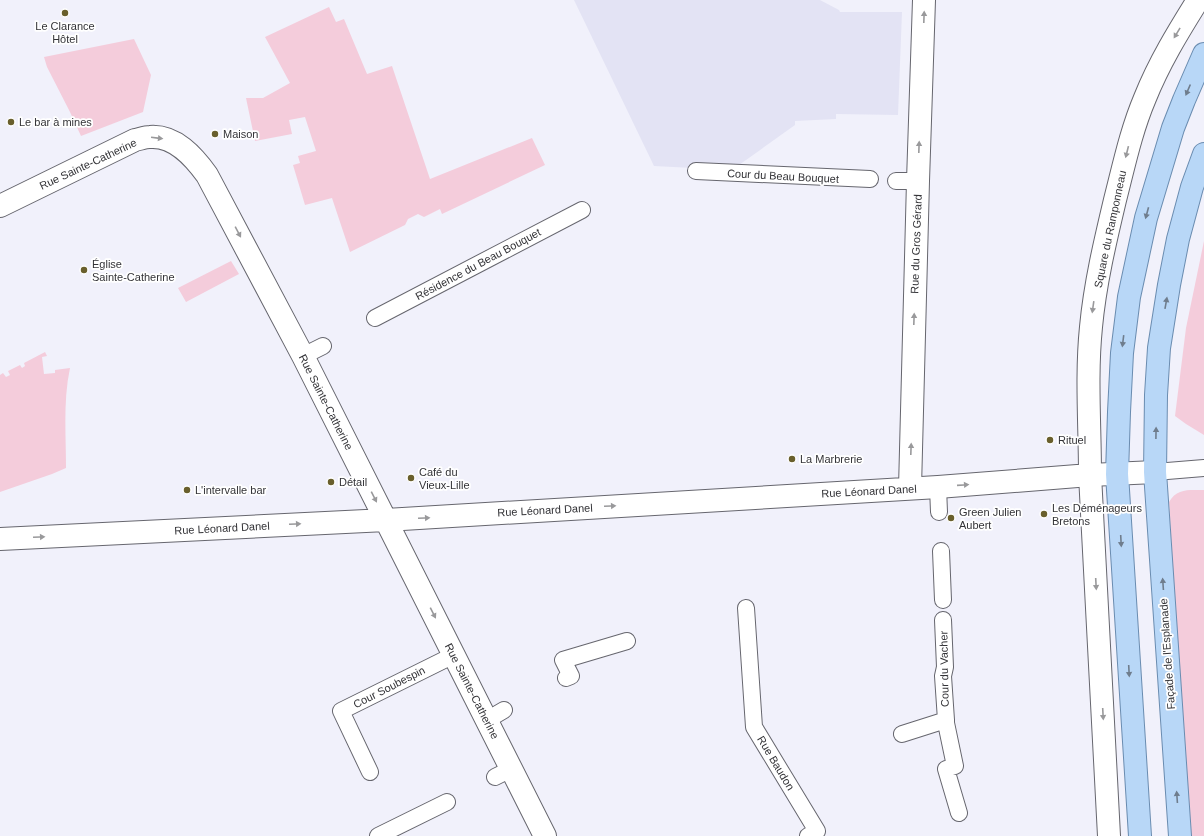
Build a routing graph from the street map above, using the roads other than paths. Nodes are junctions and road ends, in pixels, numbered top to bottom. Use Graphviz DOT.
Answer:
graph roads {
  1 [pos="924,0"];
  2 [pos="1198,0"];
  3 [pos="1204,54"];
  4 [pos="1204,154"];
  5 [pos="696,171"];
  6 [pos="870,179"];
  7 [pos="896,181"];
  8 [pos="918,182"];
  9 [pos="2,200"];
  10 [pos="582,210"];
  11 [pos="375,318"];
  12 [pos="323,346"];
  13 [pos="303,356"];
  14 [pos="1204,468"];
  15 [pos="1155,472"];
  16 [pos="1117,474"];
  17 [pos="1090,475"];
  18 [pos="938,487"];
  19 [pos="910,488"];
  20 [pos="939,512"];
  21 [pos="386,520"];
  22 [pos="0,539"];
  23 [pos="941,550"];
  24 [pos="943,600"];
  25 [pos="746,608"];
  26 [pos="943,620"];
  27 [pos="627,641"];
  28 [pos="454,655"];
  29 [pos="566,678"];
  30 [pos="946,720"];
  31 [pos="902,734"];
  32 [pos="370,772"];
  33 [pos="447,802"];
  34 [pos="959,814"];
  35 [pos="378,836"];
  36 [pos="545,836"];
  37 [pos="808,836"];
  38 [pos="1109,836"];
  39 [pos="1140,836"];
  40 [pos="1180,836"];
  8 -- 1 [label="street, Rue du Gros Gérard, one-way"];
  2 -- 17 [label="street, Square du Ramponneau, one-way"];
  3 -- 16 [label="main road, one-way"];
  15 -- 4 [label="main road, one-way"];
  5 -- 6 [label="lane, Cour du Beau Bouquet"];
  7 -- 8 [label="lane"];
  19 -- 8 [label="street, Rue du Gros Gérard, one-way"];
  9 -- 13 [label="street, Rue Sainte-Catherine, one-way"];
  10 -- 11 [label="lane, Résidence du Beau Bouquet"];
  12 -- 13 [label="lane"];
  13 -- 21 [label="street, Rue Sainte-Catherine, one-way"];
  14 -- 15 [label="lane"];
  15 -- 16 [label="street, Rue Léonard Danel"];
  40 -- 15 [label="main road, Façade de l'Esplanade, one-way"];
  16 -- 17 [label="street, Rue Léonard Danel"];
  16 -- 39 [label="main road, one-way"];
  18 -- 17 [label="street, Rue Léonard Danel, one-way"];
  17 -- 38 [label="street, one-way"];
  18 -- 19 [label="street, Rue Léonard Danel"];
  18 -- 20 [label="lane"];
  21 -- 19 [label="street, Rue Léonard Danel, one-way"];
  22 -- 21 [label="street, Rue Léonard Danel, one-way"];
  21 -- 28 [label="street, Rue Sainte-Catherine, one-way"];
  23 -- 24 [label="lane"];
  25 -- 37 [label="lane, Rue Baudon"];
  26 -- 30 [label="lane, Cour du Vacher"];
  27 -- 29 [label="lane"];
  28 -- 32 [label="lane, Cour Soubespin"];
  28 -- 36 [label="street, Rue Sainte-Catherine"];
  30 -- 31 [label="lane, Cour du Vacher"];
  30 -- 34 [label="lane"];
  33 -- 35 [label="lane"];
}
